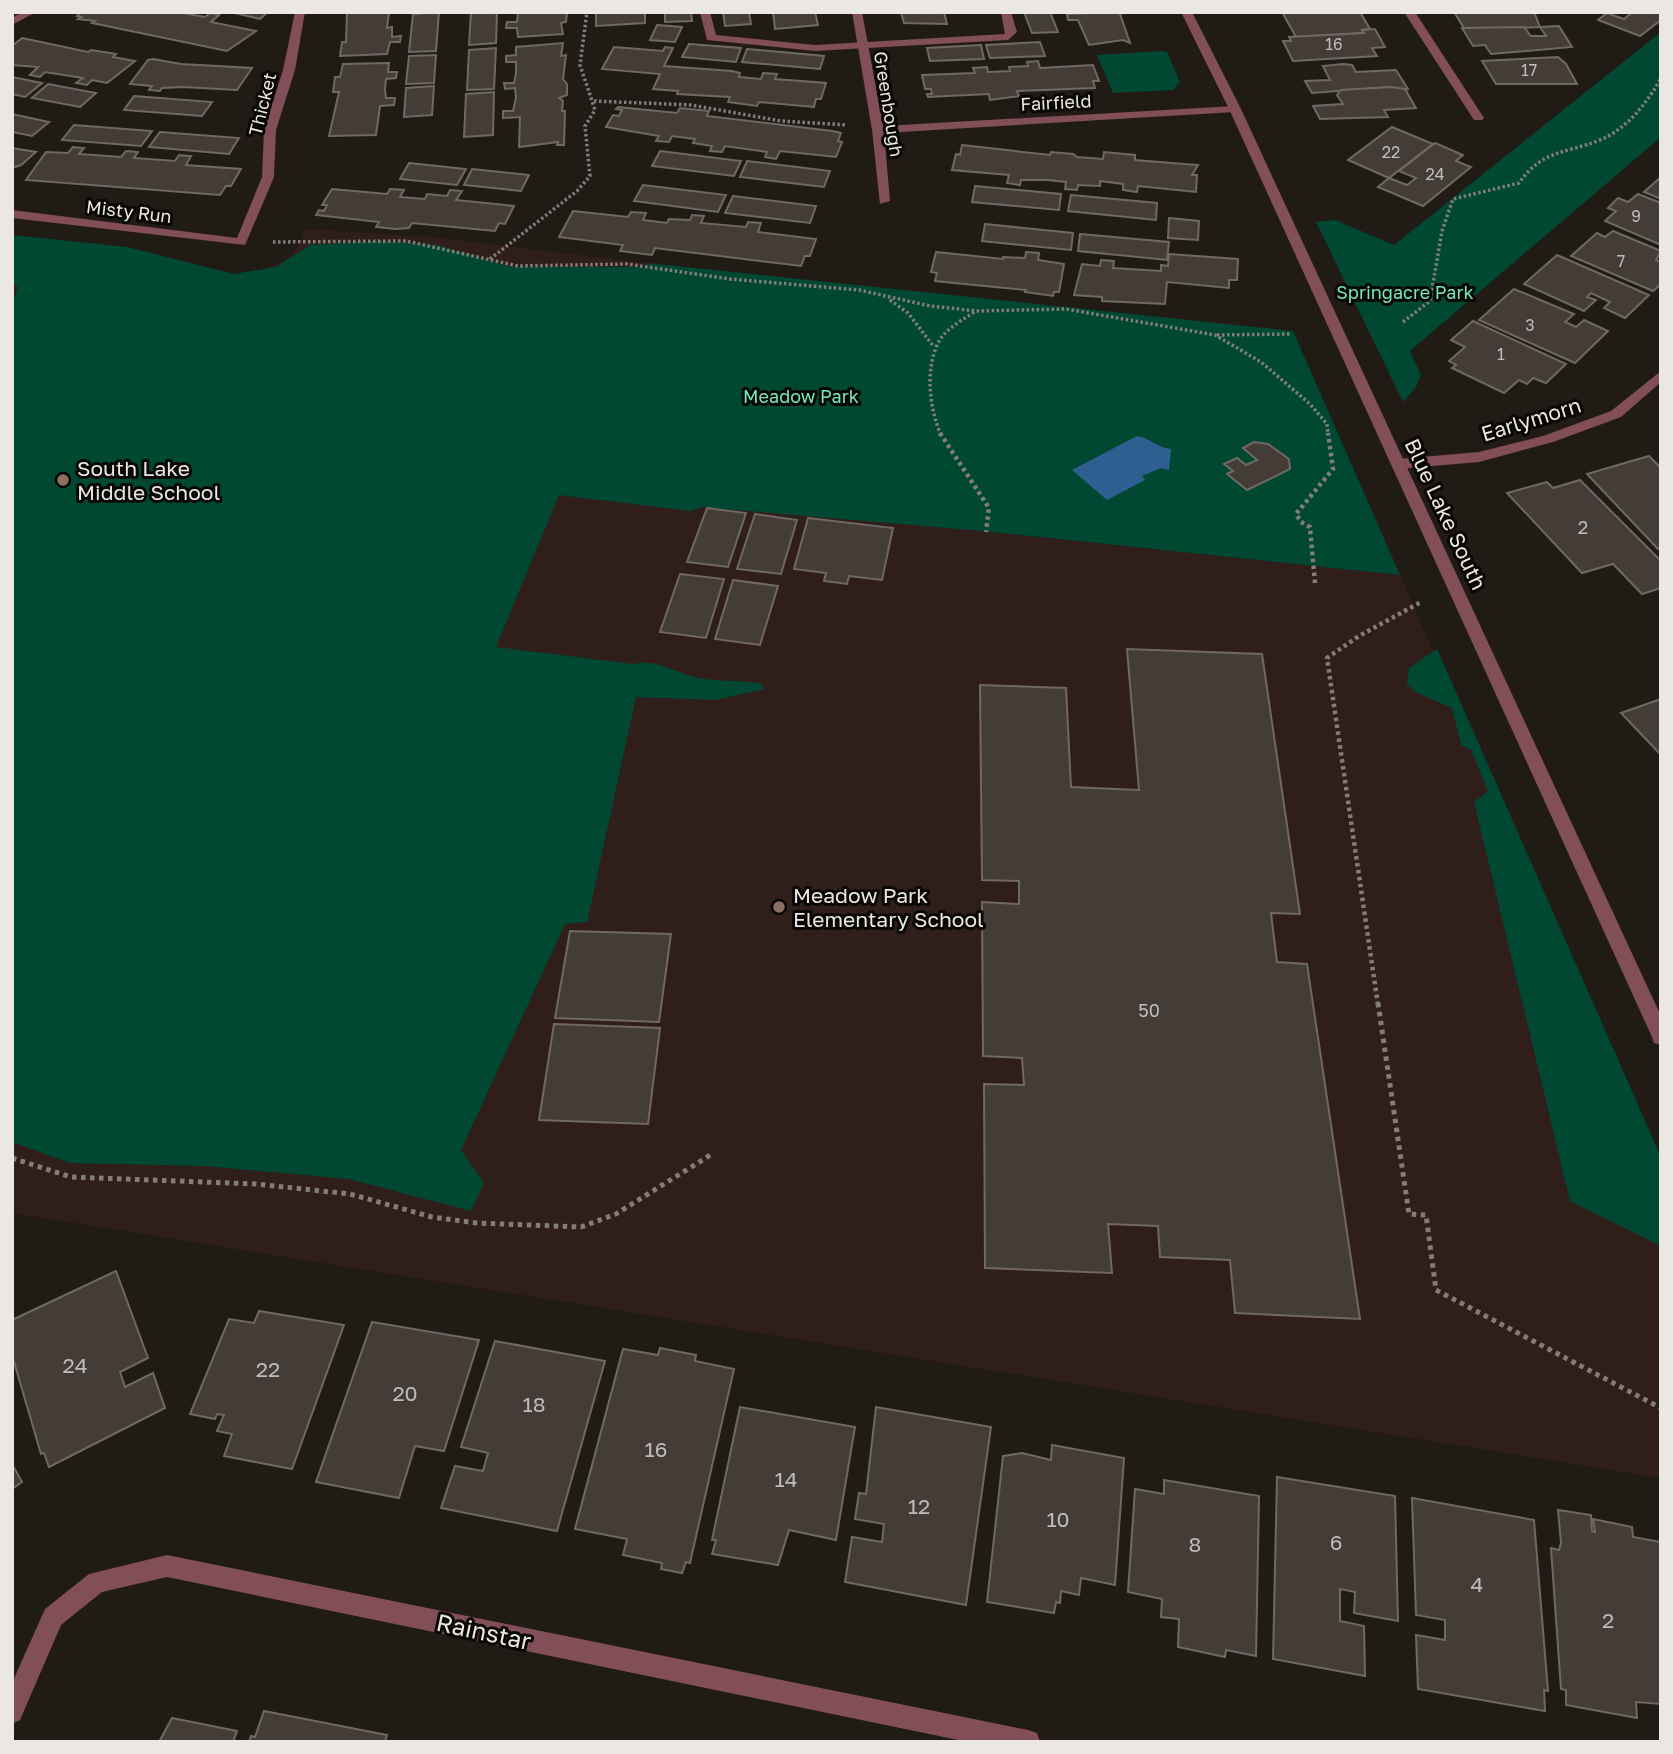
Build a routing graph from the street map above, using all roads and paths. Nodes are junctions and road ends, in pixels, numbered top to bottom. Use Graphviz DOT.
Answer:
graph roads {
  1 [pos="32,12"];
  2 [pos="300,12"];
  3 [pos="587,12"];
  4 [pos="705,12"];
  5 [pos="857,12"];
  6 [pos="1006,12"];
  7 [pos="1185,12"];
  8 [pos="1409,12"];
  9 [pos="12,22"];
  10 [pos="863,45"];
  11 [pos="1661,78"];
  12 [pos="594,101"];
  13 [pos="1235,109"];
  14 [pos="1478,118"];
  15 [pos="878,130"];
  16 [pos="884,201"];
  17 [pos="12,214"];
  18 [pos="241,242"];
  19 [pos="489,259"];
  20 [pos="888,298"];
  21 [pos="977,311"];
  22 [pos="1404,322"];
  23 [pos="1290,334"];
  24 [pos="1214,335"];
  25 [pos="934,347"];
  26 [pos="1661,375"];
  27 [pos="1398,464"];
  28 [pos="986,532"];
  29 [pos="1315,583"];
  30 [pos="1421,602"];
  31 [pos="1661,1037"];
  32 [pos="712,1154"];
  33 [pos="12,1158"];
  34 [pos="1661,1408"];
  35 [pos="12,1712"];
  36 [pos="1028,1742"];
  1 -- 9 [label="street"];
  2 -- 18 [label="street, Thicket"];
  3 -- 12 [label="path"];
  4 -- 10 [label="street"];
  5 -- 10 [label="street, Greenbough"];
  6 -- 10 [label="street"];
  7 -- 13 [label="street, Blue Lake South"];
  8 -- 14 [label="street"];
  10 -- 15 [label="street, Greenbough"];
  11 -- 22 [label="path"];
  12 -- 15 [label="path"];
  12 -- 19 [label="path"];
  13 -- 15 [label="street, Fairfield"];
  13 -- 27 [label="street, Blue Lake South"];
  15 -- 16 [label="street, Greenbough"];
  17 -- 18 [label="street, Misty Run"];
  18 -- 19 [label="path"];
  19 -- 20 [label="path"];
  20 -- 21 [label="path"];
  20 -- 25 [label="path"];
  21 -- 24 [label="path"];
  21 -- 25 [label="path"];
  23 -- 24 [label="path"];
  24 -- 29 [label="path"];
  25 -- 28 [label="path"];
  26 -- 27 [label="street, Earlymorn"];
  27 -- 31 [label="street, Blue Lake South"];
  30 -- 34 [label="path"];
  32 -- 33 [label="path"];
  35 -- 36 [label="street, Rainstar"];
}
